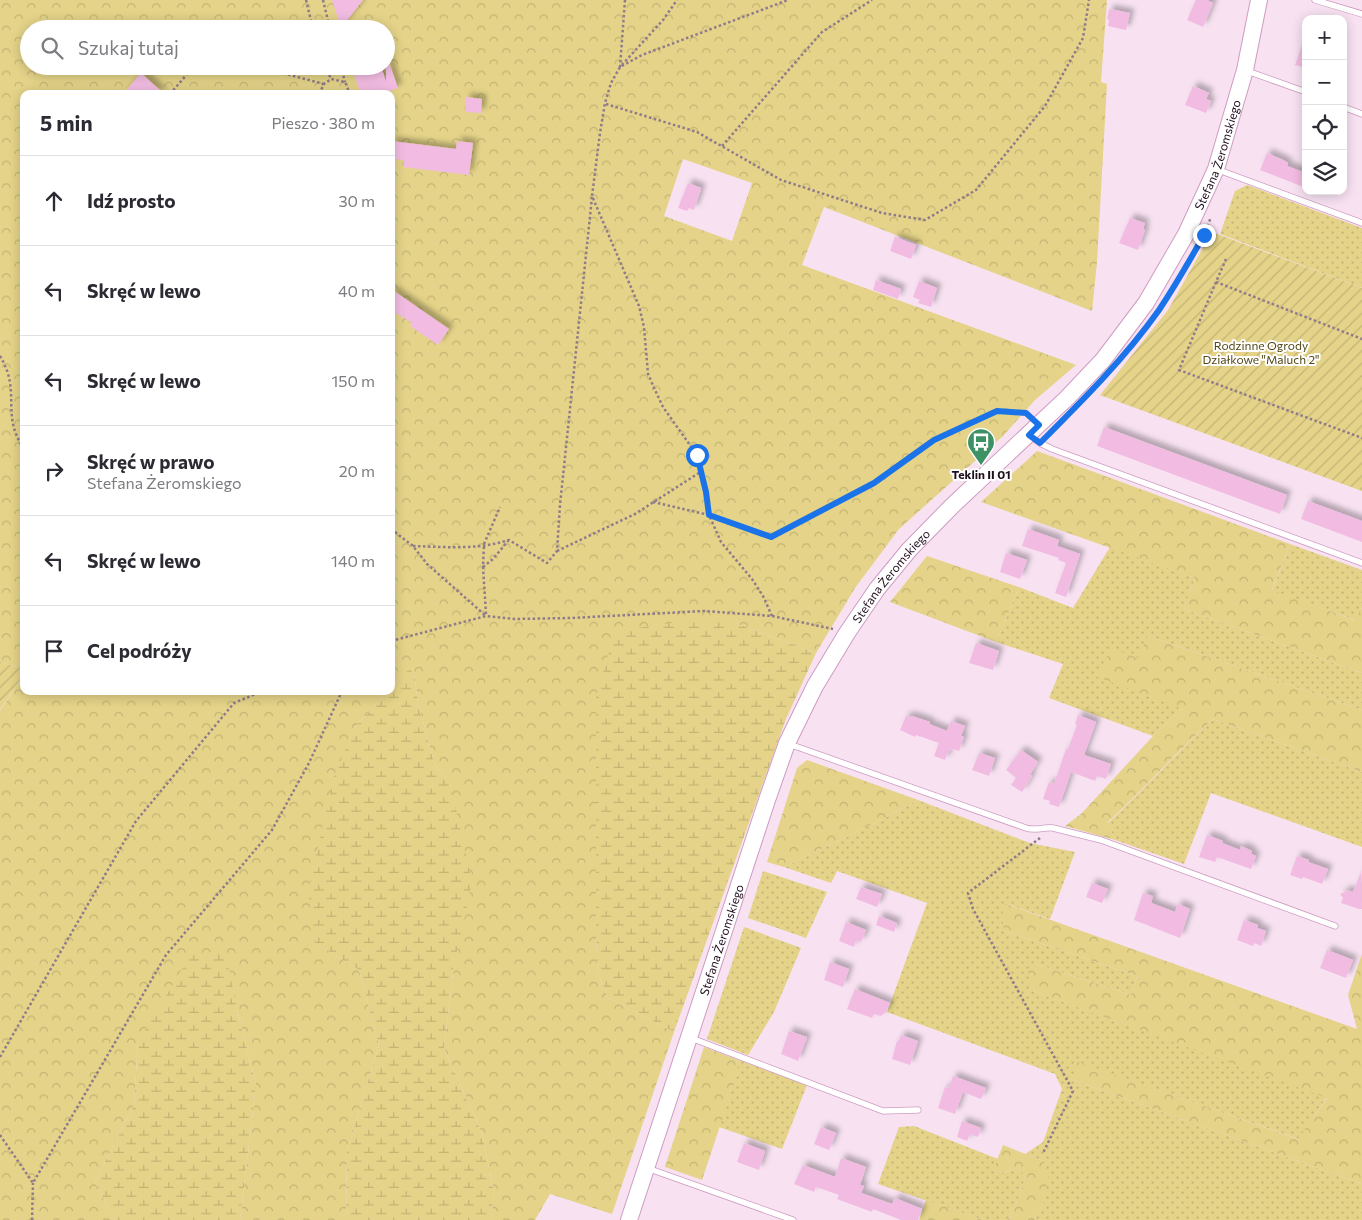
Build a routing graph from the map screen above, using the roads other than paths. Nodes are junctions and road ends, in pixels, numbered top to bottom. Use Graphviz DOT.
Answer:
graph roads {
  1 [pos="1259,0"];
  2 [pos="1315,0"];
  3 [pos="1362,14"];
  4 [pos="1245,70"];
  5 [pos="1302,91"];
  6 [pos="1347,108"];
  7 [pos="1362,114"];
  8 [pos="1216,169"];
  9 [pos="1362,223"];
  10 [pos="1034,430"];
  11 [pos="1362,563"];
  12 [pos="787,743"];
  13 [pos="1335,926"];
  14 [pos="689,1038"];
  15 [pos="918,1110"];
  16 [pos="645,1167"];
  17 [pos="628,1220"];
  18 [pos="793,1220"];
  1 -- 4 [label="main road, Stefana Żeromskiego"];
  2 -- 3 [label="lane"];
  4 -- 5 [label="lane"];
  4 -- 8 [label="main road, Stefana Żeromskiego"];
  6 -- 7 [label="lane"];
  8 -- 9 [label="lane"];
  8 -- 10 [label="main road, Stefana Żeromskiego"];
  10 -- 11 [label="lane"];
  10 -- 12 [label="main road, Stefana Żeromskiego"];
  12 -- 13 [label="lane"];
  12 -- 14 [label="main road, Stefana Żeromskiego"];
  14 -- 15 [label="lane"];
  14 -- 16 [label="main road, Stefana Żeromskiego"];
  16 -- 17 [label="main road, Stefana Żeromskiego"];
  16 -- 18 [label="lane"];
}
